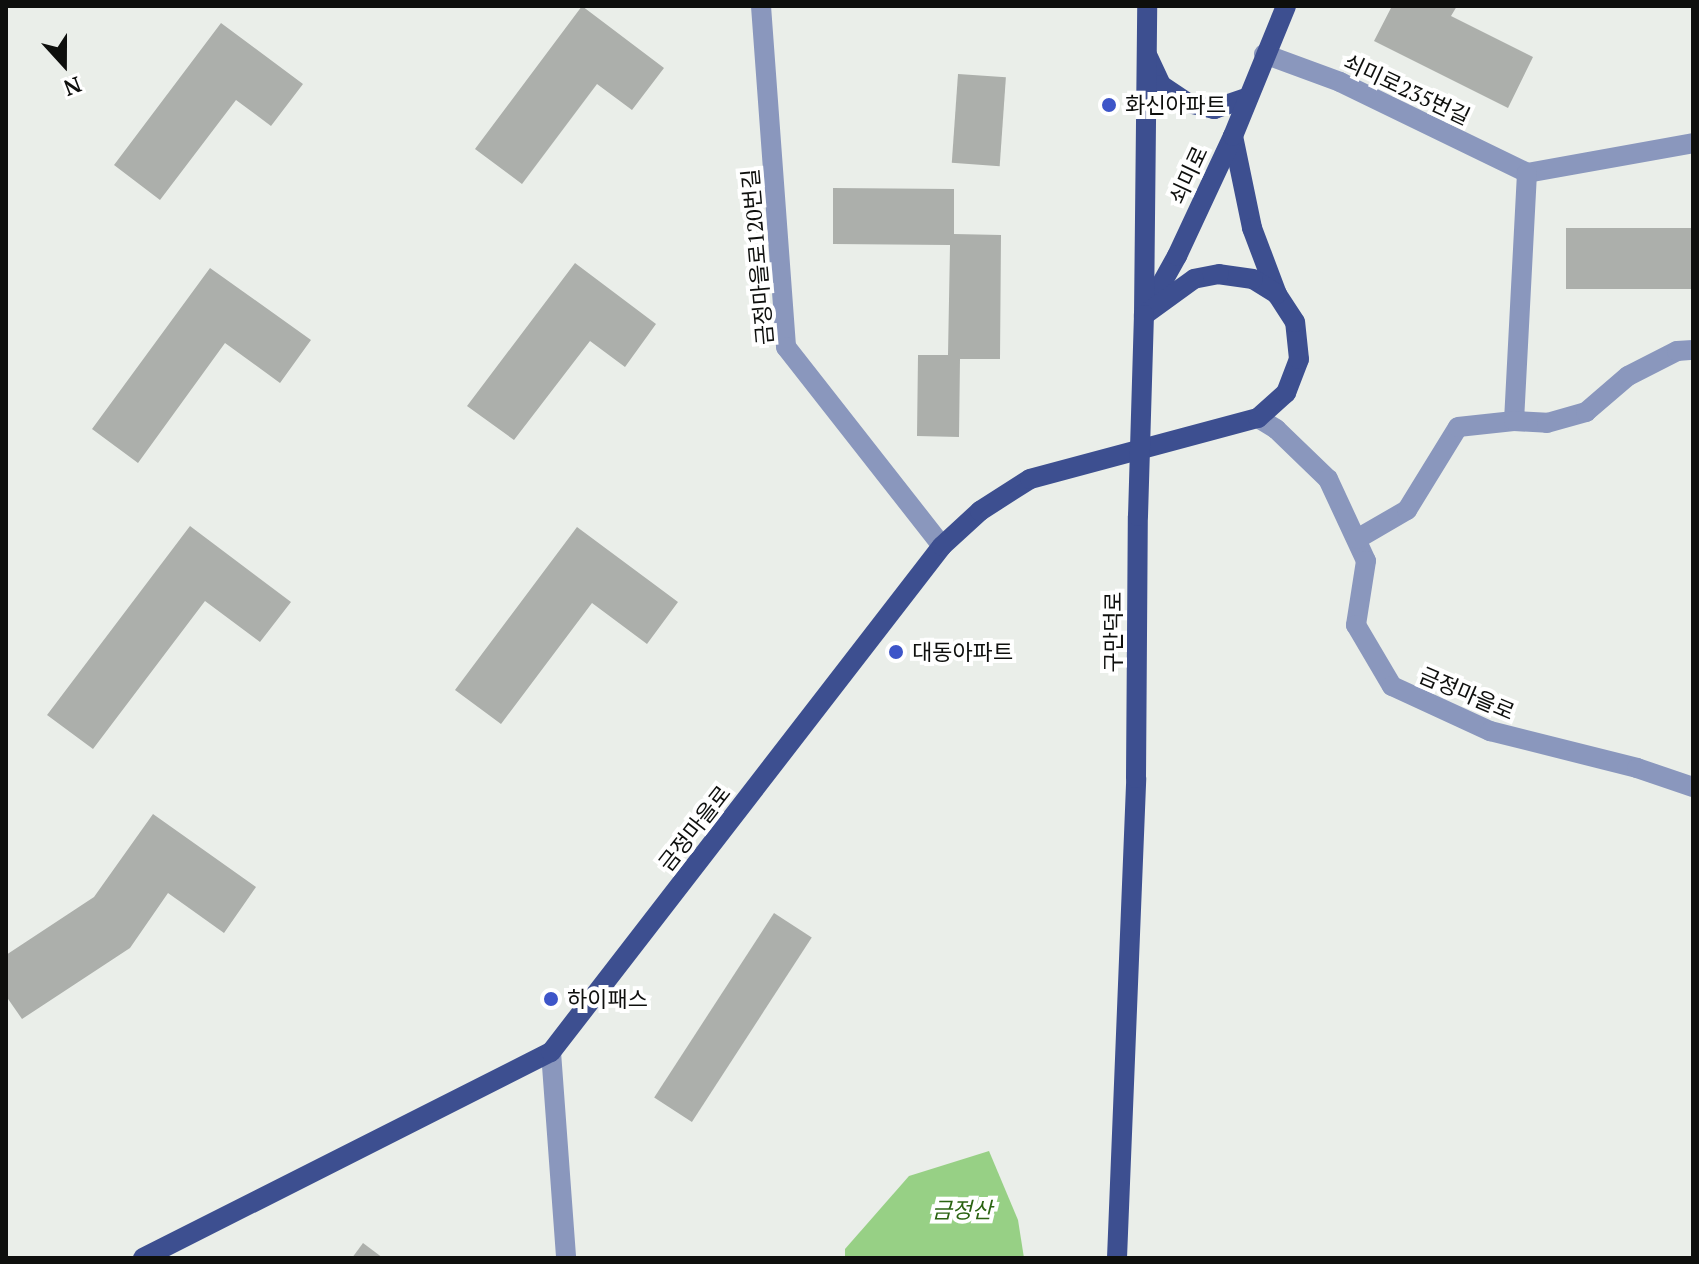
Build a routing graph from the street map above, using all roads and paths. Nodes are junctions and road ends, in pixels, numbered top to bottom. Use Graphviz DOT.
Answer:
graph roads {
  1 [pos="761,6"];
  2 [pos="1147,6"];
  3 [pos="1286,6"];
  4 [pos="1144,50"];
  5 [pos="1264,54"];
  6 [pos="1246,98"];
  7 [pos="1233,136"];
  8 [pos="1693,143"];
  9 [pos="1527,173"];
  10 [pos="1277,294"];
  11 [pos="1144,315"];
  12 [pos="1693,350"];
  13 [pos="1258,418"];
  14 [pos="1514,421"];
  15 [pos="1357,539"];
  16 [pos="942,546"];
  17 [pos="1693,787"];
  18 [pos="551,1052"];
  19 [pos="143,1258"];
  20 [pos="566,1258"];
  21 [pos="1117,1258"];
  1 -- 16 [label="street, 금정마을로120번길"];
  2 -- 4 [label="main road, 구만덕로"];
  3 -- 5 [label="main road, 쇠미로"];
  4 -- 6 [label="main road"];
  4 -- 11 [label="main road, 구만덕로"];
  5 -- 6 [label="main road, 쇠미로"];
  5 -- 9 [label="street, 쇠미로235번길"];
  6 -- 7 [label="main road, 쇠미로"];
  7 -- 10 [label="main road, 금정마을로"];
  7 -- 11 [label="main road, 쇠미로"];
  8 -- 9 [label="street"];
  9 -- 14 [label="street"];
  10 -- 11 [label="main road"];
  10 -- 13 [label="main road, 금정마을로"];
  11 -- 21 [label="main road, 구만덕로, bridge"];
  12 -- 14 [label="street"];
  13 -- 15 [label="street, 금정마을로"];
  13 -- 16 [label="main road, 금정마을로"];
  14 -- 15 [label="street"];
  15 -- 17 [label="street, 금정마을로"];
  16 -- 18 [label="main road, 금정마을로"];
  18 -- 19 [label="main road, 금정마을로"];
  18 -- 20 [label="street"];
}
